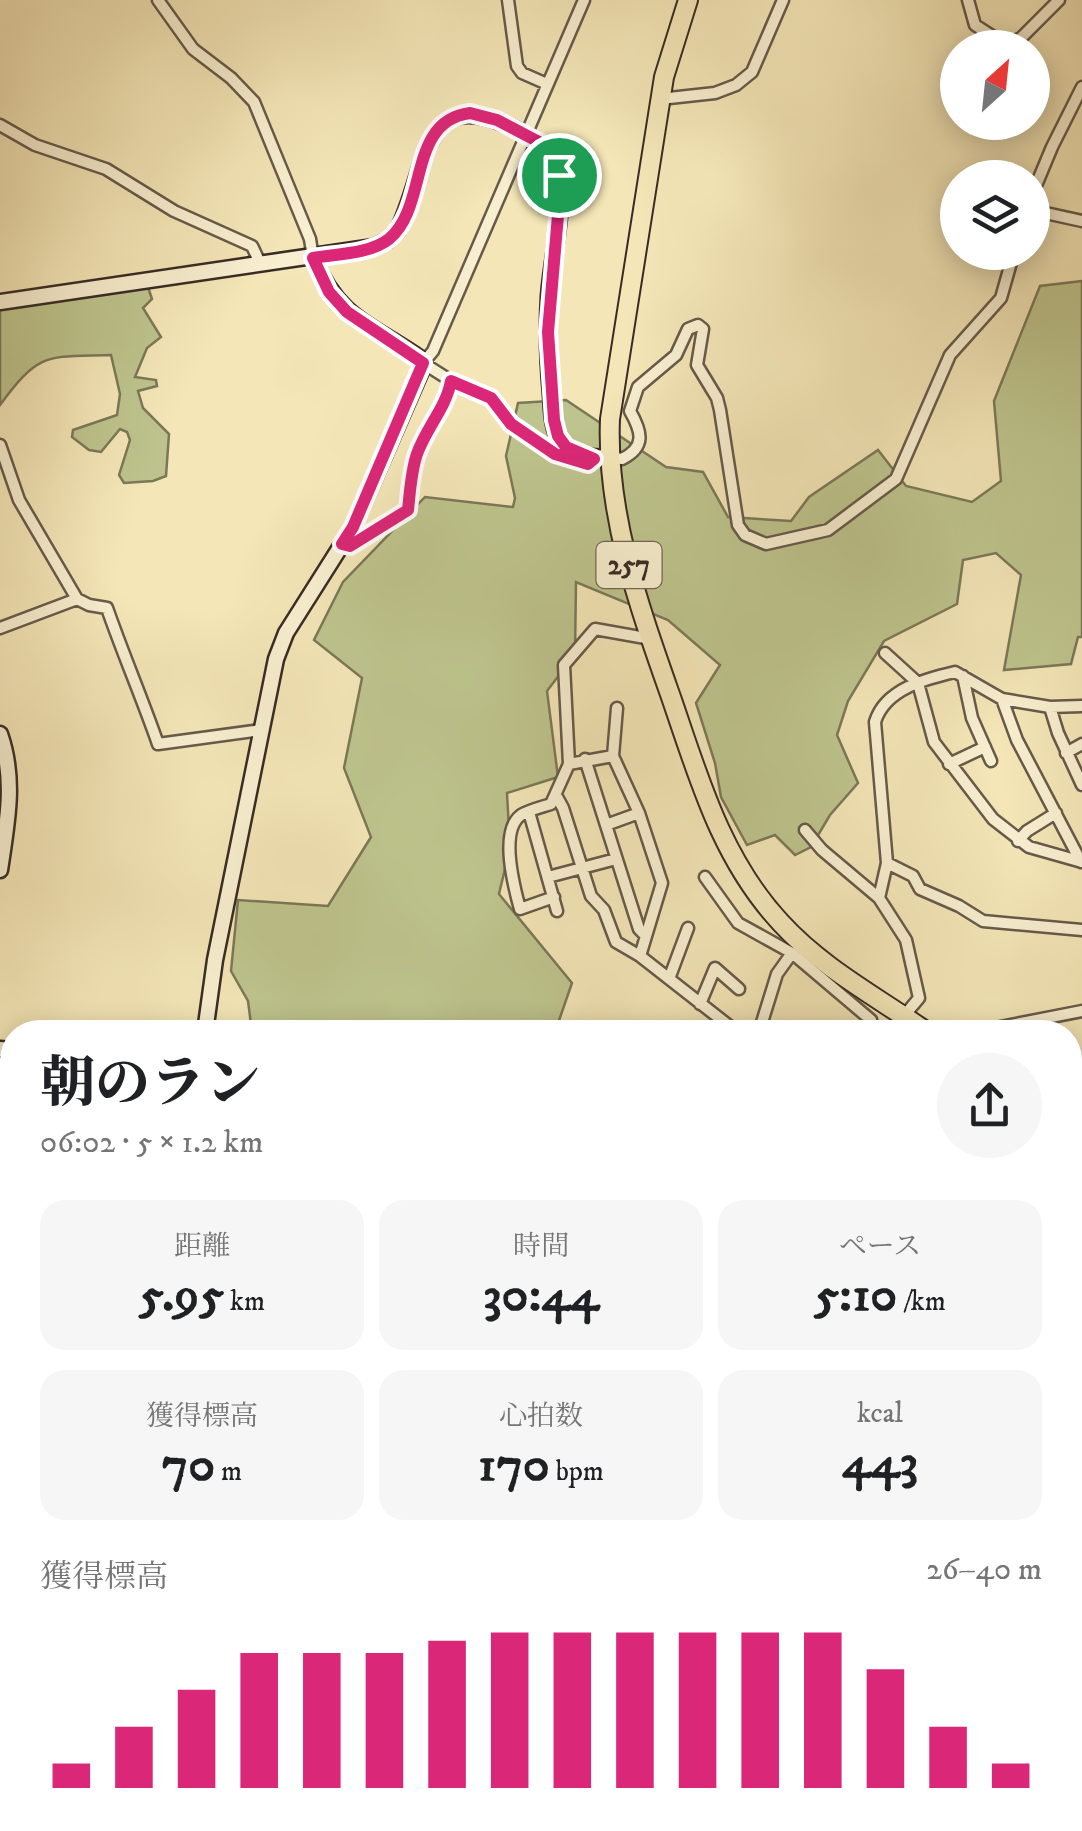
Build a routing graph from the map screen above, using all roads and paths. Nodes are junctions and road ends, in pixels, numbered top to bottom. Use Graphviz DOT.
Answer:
graph roads {
  1 [pos="158,0"];
  2 [pos="508,0"];
  3 [pos="584,0"];
  4 [pos="688,0"];
  5 [pos="784,0"];
  6 [pos="968,0"];
  7 [pos="1059,0"];
  8 [pos="547,84"];
  9 [pos="1082,88"];
  10 [pos="660,99"];
  11 [pos="0,126"];
  12 [pos="527,136"];
  13 [pos="1047,160"];
  14 [pos="1050,214"];
  15 [pos="1082,222"];
  16 [pos="313,258"];
  17 [pos="260,265"];
  18 [pos="1009,270"];
  19 [pos="0,302"];
  20 [pos="423,363"];
  21 [pos="451,381"];
  22 [pos="0,445"];
  23 [pos="601,458"];
  24 [pos="342,544"];
  25 [pos="77,599"];
  26 [pos="0,628"];
  27 [pos="650,639"];
  28 [pos="885,653"];
  29 [pos="962,675"];
  30 [pos="918,683"];
  31 [pos="1002,699"];
  32 [pos="1082,706"];
  33 [pos="1050,707"];
  34 [pos="617,708"];
  35 [pos="261,730"];
  36 [pos="0,734"];
  37 [pos="1082,744"];
  38 [pos="985,747"];
  39 [pos="1066,753"];
  40 [pos="613,756"];
  41 [pos="585,759"];
  42 [pos="991,761"];
  43 [pos="569,764"];
  44 [pos="950,764"];
  45 [pos="1078,770"];
  46 [pos="1082,785"];
  47 [pos="557,797"];
  48 [pos="529,812"];
  49 [pos="639,813"];
  50 [pos="1056,813"];
  51 [pos="606,825"];
  52 [pos="805,830"];
  53 [pos="1018,842"];
  54 [pos="616,859"];
  55 [pos="1081,862"];
  56 [pos="887,864"];
  57 [pos="582,866"];
  58 [pos="0,870"];
  59 [pos="548,877"];
  60 [pos="705,878"];
  61 [pos="554,897"];
  62 [pos="879,898"];
  63 [pos="557,911"];
  64 [pos="688,928"];
  65 [pos="1082,930"];
  66 [pos="646,936"];
  67 [pos="792,953"];
  68 [pos="640,956"];
  69 [pos="668,979"];
  70 [pos="738,989"];
  71 [pos="700,1004"];
  72 [pos="1082,1010"];
  73 [pos="904,1016"];
  74 [pos="208,1020"];
  75 [pos="721,1020"];
  76 [pos="762,1020"];
  77 [pos="872,1020"];
  78 [pos="910,1020"];
  79 [pos="1033,1020"];
  1 -- 16 [label="street"];
  2 -- 8 [label="street"];
  3 -- 8 [label="street"];
  4 -- 10 [label="highway, 257"];
  5 -- 10 [label="street"];
  6 -- 7 [label="street"];
  8 -- 12 [label="street"];
  9 -- 13 [label="street"];
  10 -- 23 [label="highway, 257"];
  11 -- 17 [label="street"];
  12 -- 16 [label="street"];
  12 -- 20 [label="street"];
  12 -- 23 [label="street"];
  14 -- 15 [label="street"];
  16 -- 17 [label="street"];
  16 -- 20 [label="street"];
  17 -- 19 [label="street"];
  18 -- 23 [label="street"];
  20 -- 21 [label="street"];
  20 -- 24 [label="street"];
  21 -- 23 [label="street"];
  21 -- 24 [label="street"];
  22 -- 25 [label="street"];
  23 -- 27 [label="highway, 257"];
  24 -- 35 [label="street"];
  25 -- 26 [label="street"];
  25 -- 35 [label="street"];
  27 -- 43 [label="street"];
  27 -- 73 [label="highway, 257"];
  28 -- 30 [label="street"];
  29 -- 30 [label="street"];
  29 -- 31 [label="street"];
  29 -- 38 [label="street"];
  30 -- 44 [label="street"];
  30 -- 56 [label="street"];
  31 -- 33 [label="street"];
  31 -- 50 [label="street"];
  32 -- 33 [label="street"];
  33 -- 39 [label="street"];
  34 -- 40 [label="street"];
  35 -- 74 [label="street"];
  36 -- 58 [label="street"];
  37 -- 39 [label="street"];
  38 -- 42 [label="street"];
  38 -- 44 [label="street"];
  39 -- 45 [label="street"];
  40 -- 41 [label="street"];
  40 -- 49 [label="street"];
  41 -- 43 [label="street"];
  41 -- 51 [label="street"];
  43 -- 47 [label="street"];
  44 -- 53 [label="street"];
  45 -- 46 [label="street"];
  47 -- 48 [label="street"];
  47 -- 57 [label="street"];
  48 -- 59 [label="street"];
  48 -- 61 [label="street"];
  49 -- 51 [label="street"];
  49 -- 66 [label="street"];
  50 -- 53 [label="street"];
  50 -- 55 [label="street"];
  51 -- 54 [label="street"];
  52 -- 62 [label="street"];
  53 -- 55 [label="street"];
  54 -- 57 [label="street"];
  54 -- 66 [label="street"];
  56 -- 62 [label="street"];
  56 -- 65 [label="street"];
  57 -- 59 [label="street"];
  57 -- 68 [label="street"];
  59 -- 61 [label="street"];
  60 -- 67 [label="street"];
  61 -- 63 [label="street"];
  62 -- 73 [label="street"];
  64 -- 69 [label="street"];
  66 -- 68 [label="street"];
  67 -- 76 [label="street"];
  67 -- 77 [label="street"];
  68 -- 69 [label="street"];
  69 -- 71 [label="street"];
  70 -- 71 [label="street"];
  71 -- 75 [label="street"];
  72 -- 79 [label="street"];
  73 -- 78 [label="highway, 257"];
}
